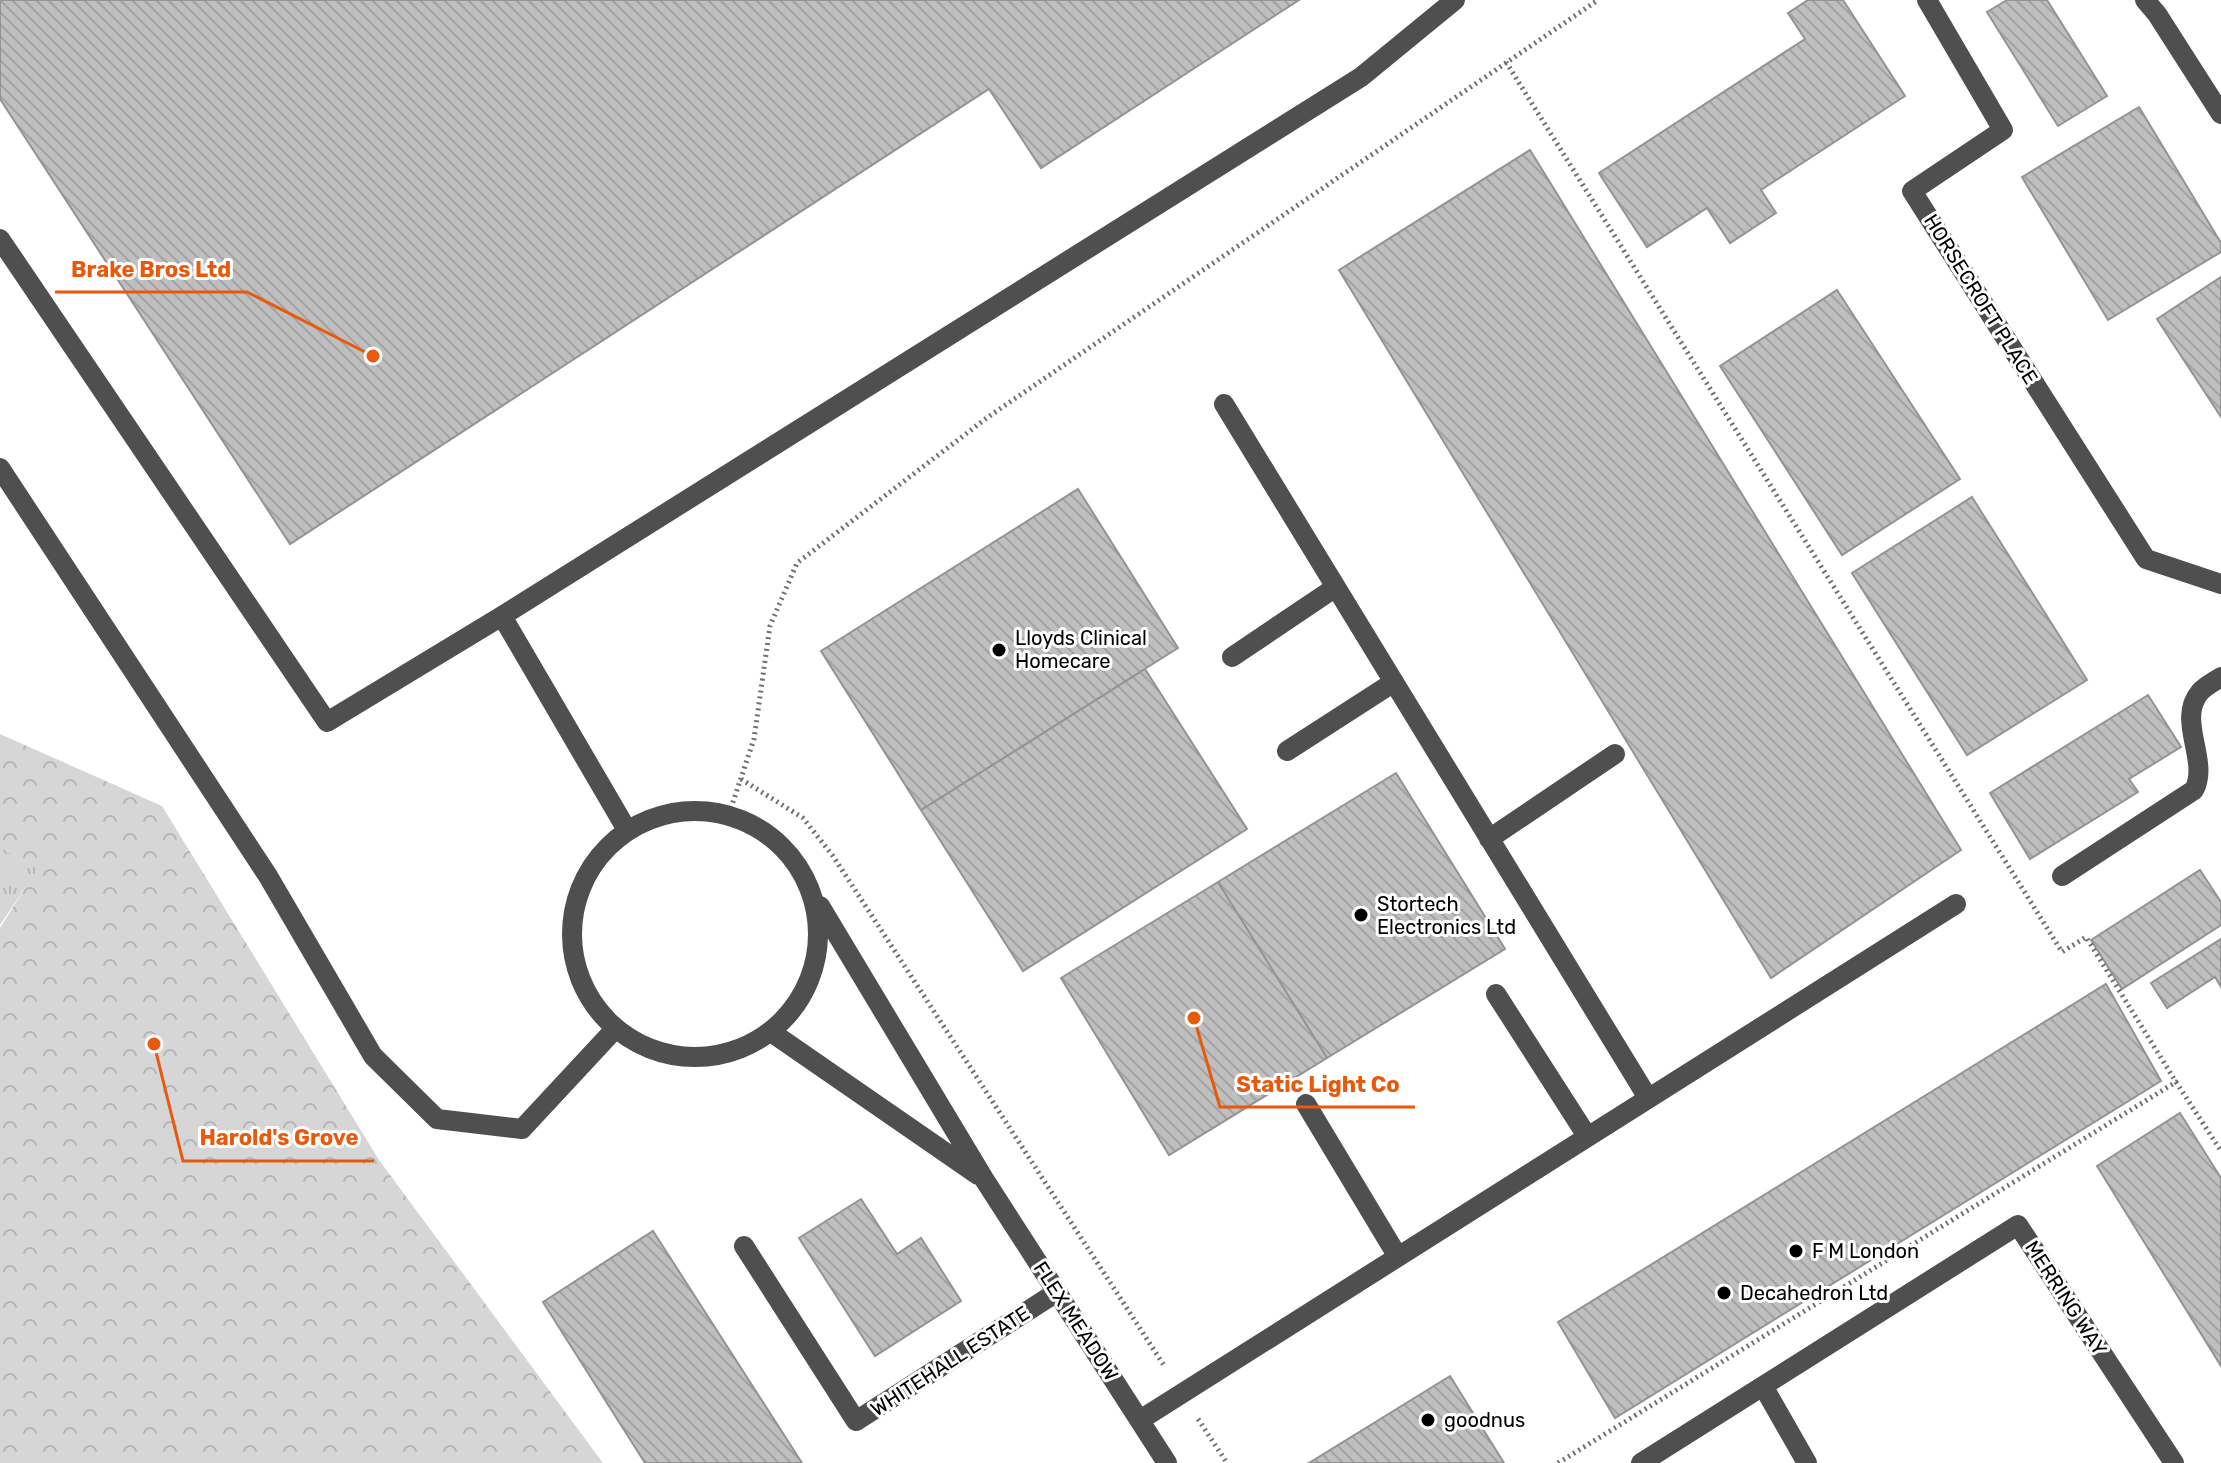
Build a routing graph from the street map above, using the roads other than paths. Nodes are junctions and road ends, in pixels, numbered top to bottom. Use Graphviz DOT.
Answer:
graph roads {
  1 [pos="1455,0"];
  2 [pos="1927,0"];
  3 [pos="2145,0"];
  4 [pos="2221,114"];
  5 [pos="0,239"];
  6 [pos="1224,404"];
  7 [pos="0,468"];
  8 [pos="2221,584"];
  9 [pos="1336,587"];
  10 [pos="502,616"];
  11 [pos="1232,657"];
  12 [pos="2221,677"];
  13 [pos="1394,682"];
  14 [pos="1287,751"];
  15 [pos="1615,754"];
  16 [pos="627,830"];
  17 [pos="1489,839"];
  18 [pos="2062,876"];
  19 [pos="812,894"];
  20 [pos="1956,904"];
  21 [pos="1496,994"];
  22 [pos="615,1029"];
  23 [pos="771,1032"];
  24 [pos="1648,1098"];
  25 [pos="1306,1104"];
  26 [pos="1587,1136"];
  27 [pos="984,1179"];
  28 [pos="744,1246"];
  29 [pos="1398,1257"];
  30 [pos="1057,1292"];
  31 [pos="1763,1386"];
  32 [pos="1140,1420"];
  33 [pos="1167,1463"];
  34 [pos="1641,1463"];
  35 [pos="1807,1463"];
  36 [pos="2174,1463"];
  1 -- 10 [label="street"];
  2 -- 8 [label="street, HORSECROFT PLACE"];
  3 -- 4 [label="street"];
  5 -- 10 [label="street"];
  6 -- 9 [label="street"];
  7 -- 22 [label="street"];
  9 -- 11 [label="street"];
  9 -- 13 [label="street"];
  10 -- 16 [label="street"];
  12 -- 18 [label="street"];
  13 -- 14 [label="street"];
  13 -- 17 [label="street"];
  15 -- 17 [label="street"];
  16 -- 19 [label="street, FLEX MEADOW"];
  16 -- 22 [label="street, FLEX MEADOW"];
  17 -- 24 [label="street"];
  19 -- 23 [label="street, FLEX MEADOW"];
  19 -- 27 [label="street, FLEX MEADOW"];
  20 -- 24 [label="street"];
  21 -- 26 [label="street"];
  22 -- 23 [label="street, FLEX MEADOW"];
  23 -- 27 [label="street, FLEX MEADOW"];
  24 -- 26 [label="street"];
  25 -- 29 [label="street"];
  26 -- 29 [label="street"];
  27 -- 30 [label="street, FLEX MEADOW"];
  28 -- 30 [label="street, WHITEHALL ESTATE"];
  29 -- 32 [label="street"];
  30 -- 32 [label="street, FLEX MEADOW"];
  31 -- 34 [label="street, MERRING WAY"];
  31 -- 35 [label="street"];
  31 -- 36 [label="street, MERRING WAY"];
  32 -- 33 [label="street, FLEX MEADOW"];
}
